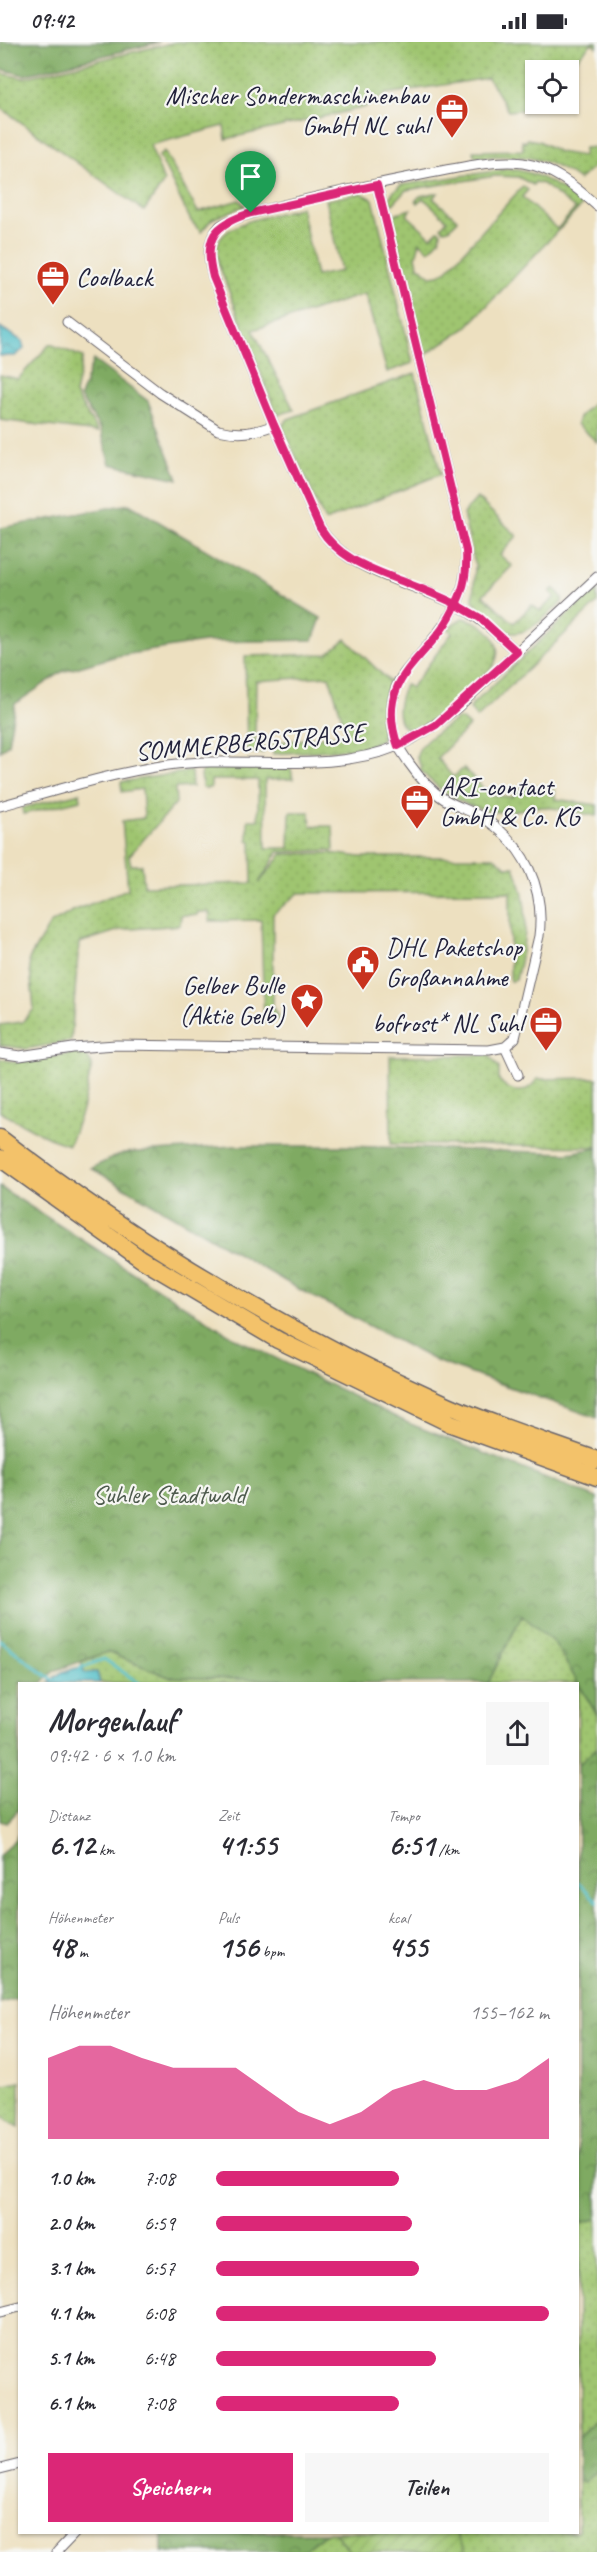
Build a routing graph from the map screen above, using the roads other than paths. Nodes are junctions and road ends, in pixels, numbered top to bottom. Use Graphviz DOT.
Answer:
graph roads {
  1 [pos="377,185"];
  2 [pos="597,206"];
  3 [pos="67,322"];
  4 [pos="274,425"];
  5 [pos="597,577"];
  6 [pos="456,604"];
  7 [pos="517,652"];
  8 [pos="398,746"];
  9 [pos="0,806"];
  10 [pos="505,1047"];
  11 [pos="0,1053"];
  12 [pos="518,1075"];
  13 [pos="0,1138"];
  14 [pos="0,1158"];
  15 [pos="597,1460"];
  16 [pos="597,1477"];
  17 [pos="18,2308"];
  18 [pos="0,2312"];
  19 [pos="18,2464"];
  20 [pos="0,2469"];
  21 [pos="74,2534"];
  22 [pos="57,2552"];
  1 -- 2 [label="street"];
  1 -- 4 [label="street"];
  1 -- 6 [label="street"];
  3 -- 4 [label="street"];
  4 -- 6 [label="street"];
  5 -- 7 [label="street, SOMMERBERGSTRASSE"];
  6 -- 7 [label="street"];
  6 -- 8 [label="street"];
  7 -- 8 [label="street, SOMMERBERGSTRASSE"];
  8 -- 9 [label="street, SOMMERBERGSTRASSE"];
  8 -- 10 [label="street, SOMMERBERGSTRASSE"];
  10 -- 11 [label="street"];
  10 -- 12 [label="street"];
  13 -- 15 [label="highway"];
  14 -- 16 [label="highway"];
  17 -- 18 [label="street"];
  19 -- 20 [label="street"];
  21 -- 22 [label="street"];
}
